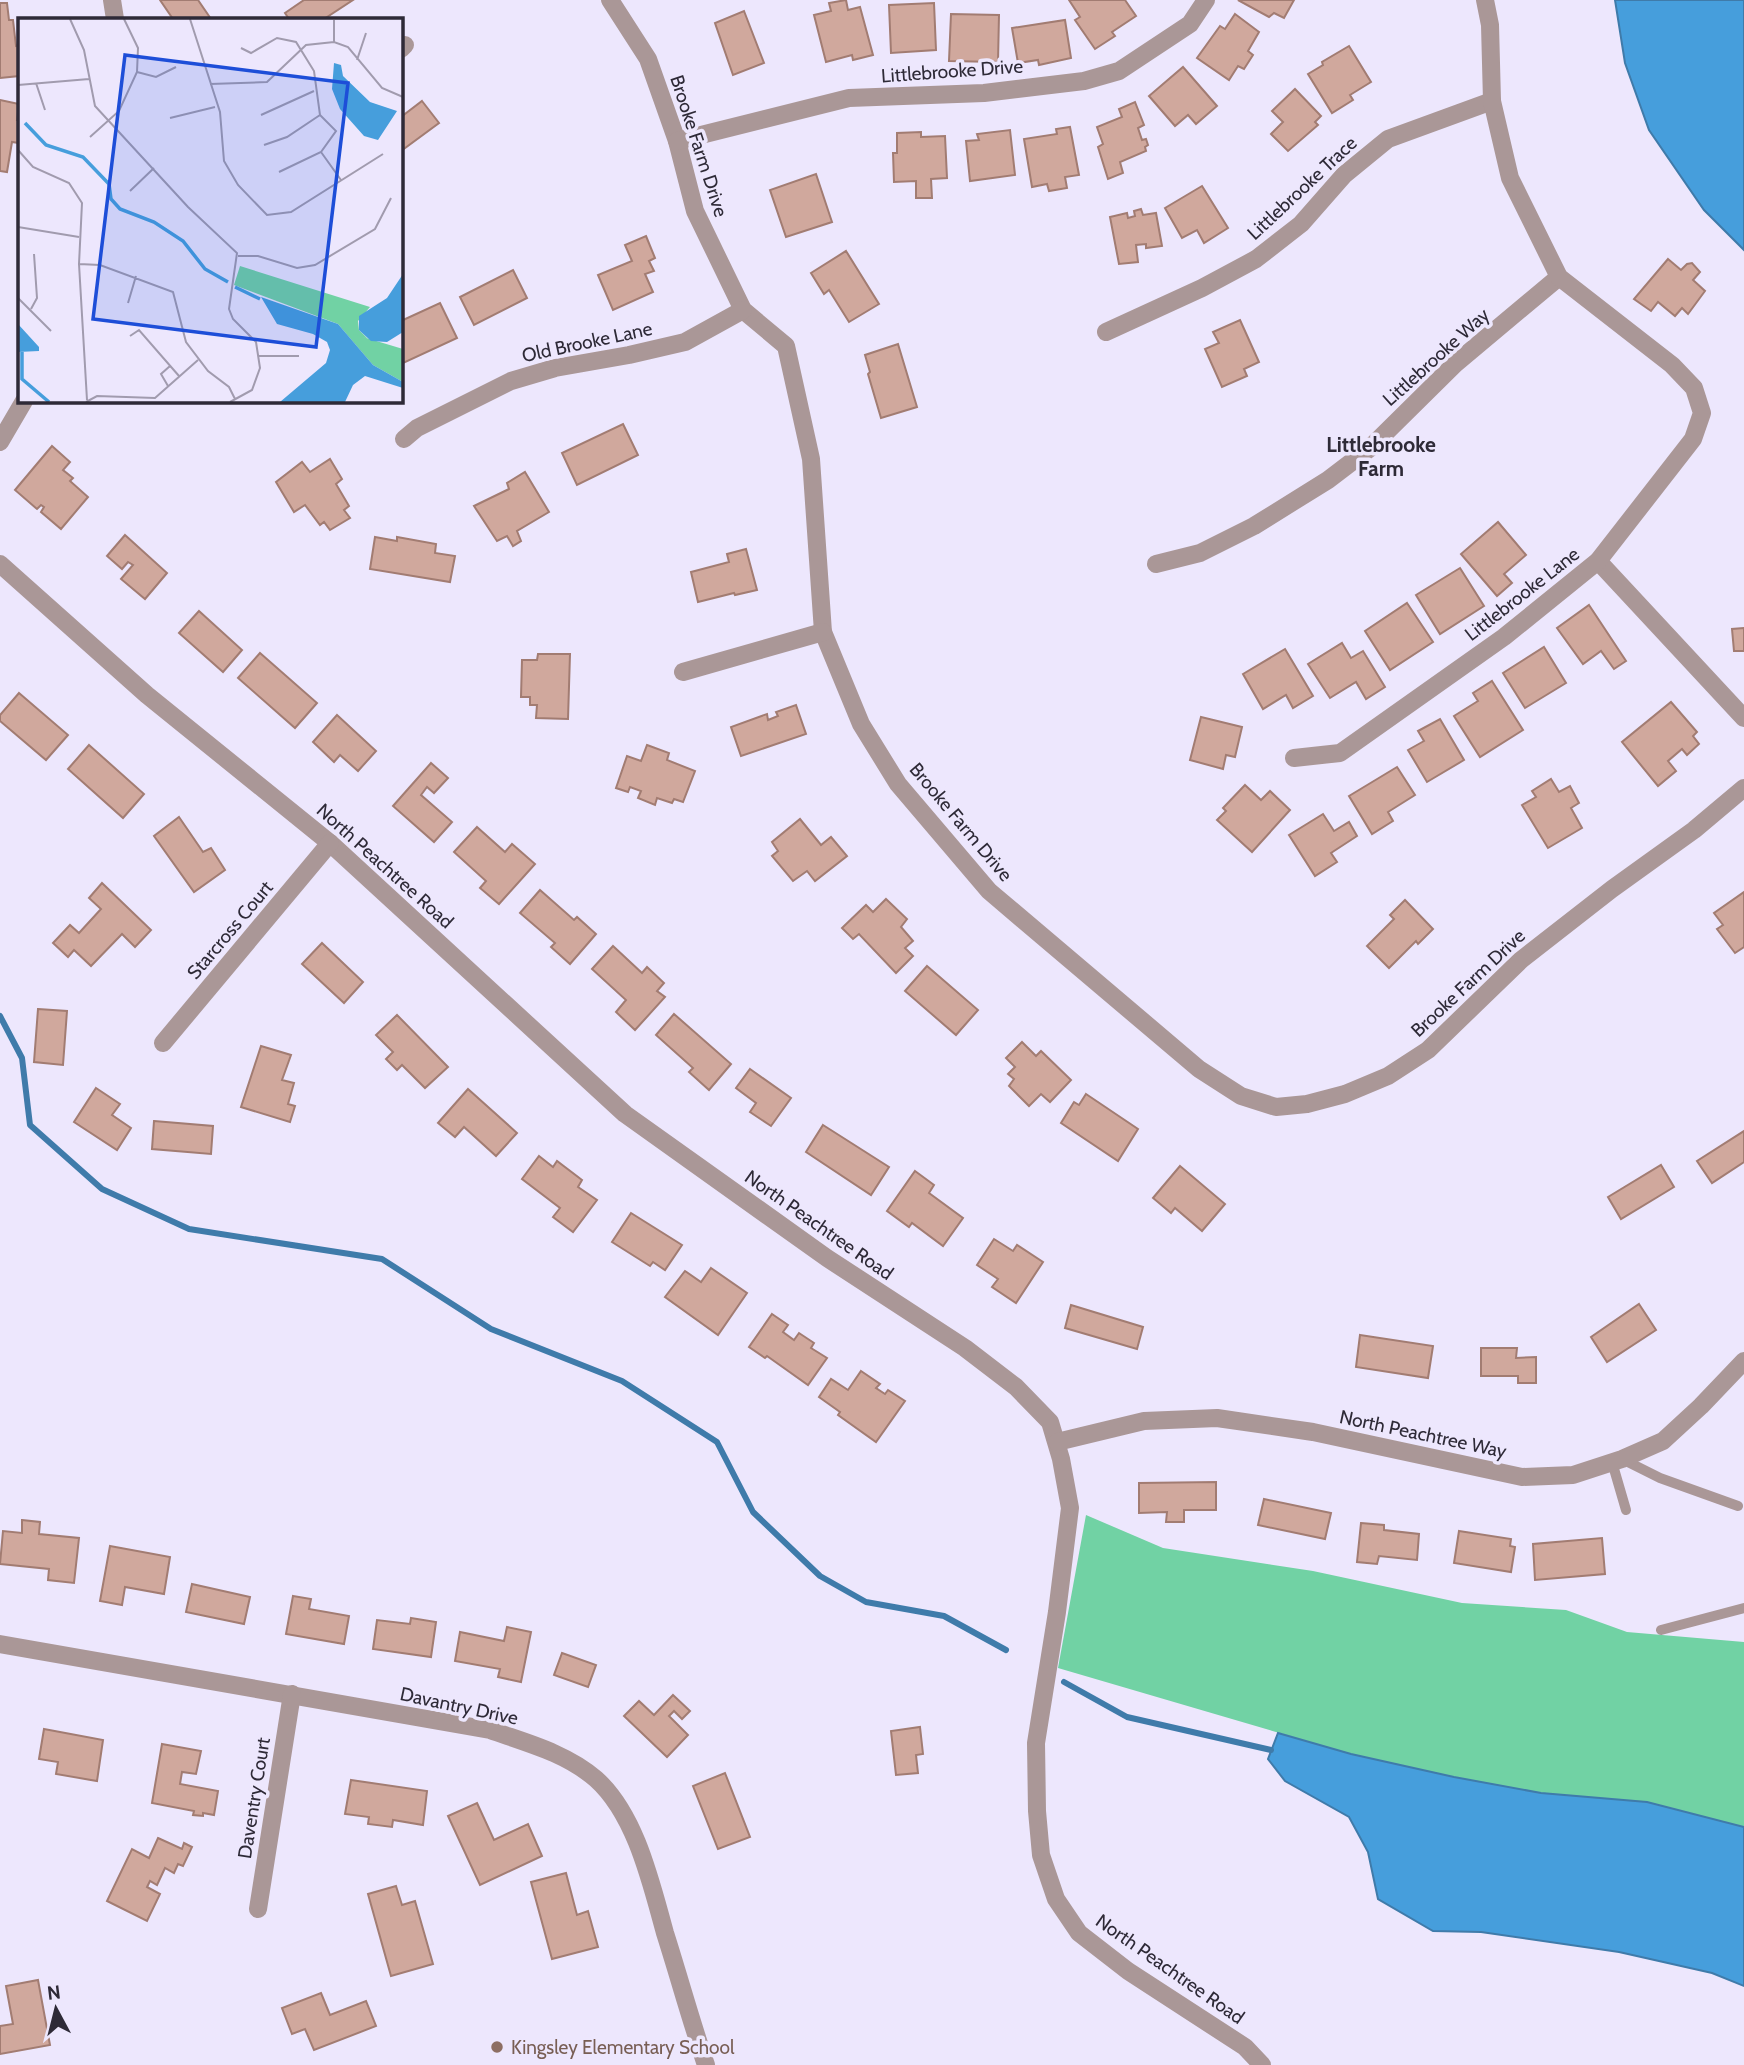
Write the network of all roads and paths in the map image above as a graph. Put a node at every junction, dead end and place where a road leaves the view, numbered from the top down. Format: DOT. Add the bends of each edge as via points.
graph roads {
  1 [pos="112,0"];
  2 [pos="610,0"];
  3 [pos="1206,0"];
  4 [pos="1485,0"];
  5 [pos="115,18"];
  6 [pos="1492,101"];
  7 [pos="677,141"];
  8 [pos="1559,277"];
  9 [pos="743,310"];
  10 [pos="1106,332"];
  11 [pos="23,402"];
  12 [pos="404,439"];
  13 [pos="0,442"];
  14 [pos="1598,561"];
  15 [pos="0,564"];
  16 [pos="1156,564"];
  17 [pos="823,632"];
  18 [pos="683,672"];
  19 [pos="1744,718"];
  20 [pos="1294,758"];
  21 [pos="1744,788"];
  22 [pos="330,843"];
  23 [pos="163,1043"];
  24 [pos="1744,1361"];
  25 [pos="1058,1442"];
  26 [pos="1617,1461"];
  27 [pos="1738,1506"];
  28 [pos="1626,1510"];
  29 [pos="1744,1608"];
  30 [pos="1661,1630"];
  31 [pos="0,1644"];
  32 [pos="292,1694"];
  33 [pos="258,1909"];
  34 [pos="706,2065"];
  35 [pos="1262,2065"];
  1 -- 5 [label="street"];
  2 -- 7 [label="street, Brooke Farm Drive" via="648,59"];
  3 -- 7 [label="street, Littlebrooke Drive" via="1190,24 1170,38 1119,71 1084,81 984,93 849,98"];
  4 -- 6 [label="street"];
  6 -- 8 [label="street" via="1510,178"];
  6 -- 10 [label="street, Littlebrooke Trace" via="1388,139 1344,174 1301,224 1256,259"];
  7 -- 9 [label="street, Brooke Farm Drive" via="695,211"];
  8 -- 14 [label="street, Littlebrooke Lane" via="1672,365 1694,388 1702,413 1693,439"];
  8 -- 16 [label="street, Littlebrooke Way" via="1328,480 1243,532 1200,553"];
  9 -- 12 [label="street, Old Brooke Lane" via="685,342 511,381"];
  9 -- 17 [label="street, Brooke Farm Drive" via="786,346 811,459"];
  11 -- 13 [label="street"];
  14 -- 19 [label="street"];
  14 -- 20 [label="street, Littlebrooke Lane" via="1504,637 1340,753"];
  15 -- 22 [label="street, North Peachtree Road" via="147,695"];
  17 -- 18 [label="street"];
  17 -- 21 [label="street, Brooke Farm Drive" via="862,724 898,784 989,891 1199,1069 1241,1096 1276,1107 1345,1094 1388,1076 1428,1050 1521,960"];
  22 -- 23 [label="street, Starcross Court"];
  22 -- 25 [label="street, North Peachtree Road" via="625,1114 827,1258 965,1348 1016,1387 1050,1422"];
  24 -- 26 [label="street, North Peachtree Way" via="1662,1441"];
  25 -- 26 [label="street, North Peachtree Way" via="1144,1421 1217,1418 1313,1432 1522,1477 1573,1475"];
  25 -- 35 [label="street, North Peachtree Road" via="1070,1508 1036,1743 1041,1855 1056,1899 1079,1933 1128,1971 1245,2047"];
  26 -- 27 [label="lane"];
  26 -- 28 [label="lane"];
  29 -- 30 [label="lane"];
  31 -- 32 [label="street, Davantry Drive"];
  32 -- 33 [label="street, Daventry Court"];
  32 -- 34 [label="street, Davantry Drive" via="490,1730 556,1753 596,1780 618,1807 638,1847"];
}
